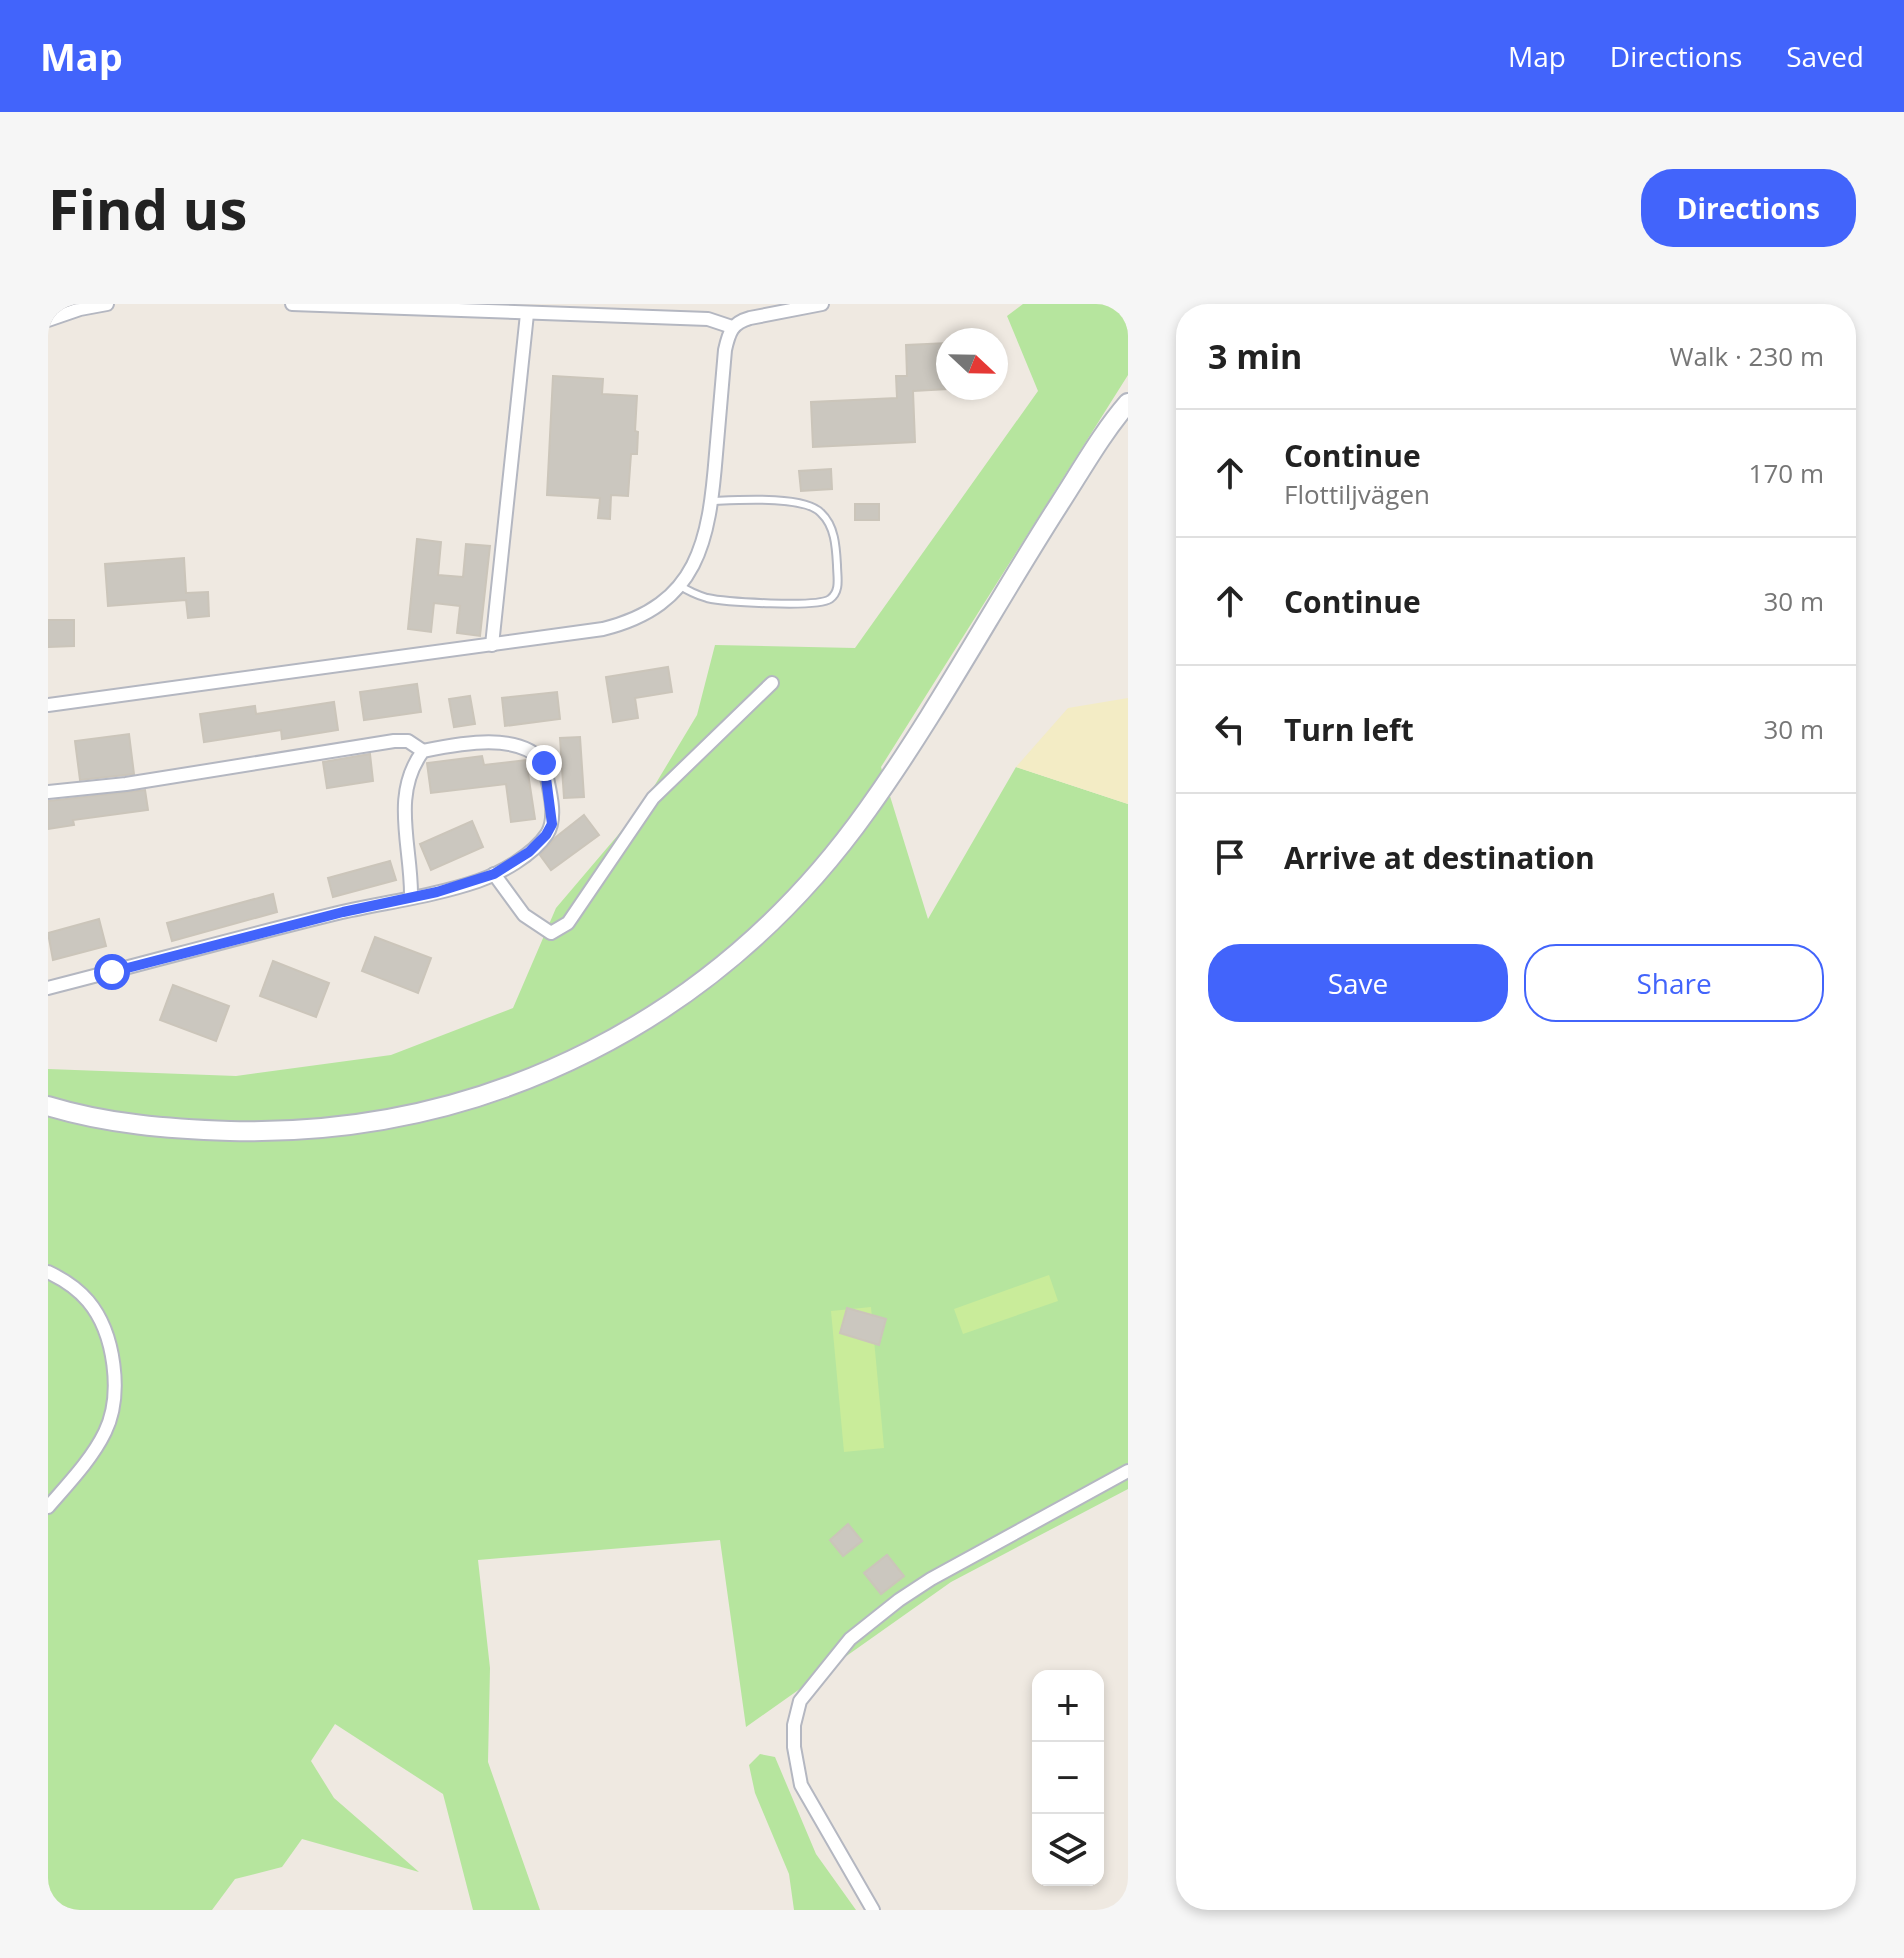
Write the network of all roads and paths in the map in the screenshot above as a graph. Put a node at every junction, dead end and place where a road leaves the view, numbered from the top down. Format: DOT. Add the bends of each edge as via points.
graph roads {
  1 [pos="107,304"];
  2 [pos="292,304"];
  3 [pos="822,304"];
  4 [pos="527,314"];
  5 [pos="48,320"];
  6 [pos="732,327"];
  7 [pos="1128,403"];
  8 [pos="712,501"];
  9 [pos="679,585"];
  10 [pos="492,645"];
  11 [pos="772,683"];
  12 [pos="48,705"];
  13 [pos="423,751"];
  14 [pos="48,792"];
  15 [pos="494,874"];
  16 [pos="411,897"];
  17 [pos="48,988"];
  18 [pos="48,1106"];
  19 [pos="48,1272"];
  20 [pos="1128,1471"];
  21 [pos="48,1507"];
  22 [pos="873,1910"];
  1 -- 5 [label="street"];
  2 -- 4 [label="street"];
  3 -- 6 [label="street" via="750,318"];
  4 -- 6 [label="street" via="708,319"];
  4 -- 10 [label="street"];
  6 -- 8 [label="street" via="725,350"];
  7 -- 18 [label="street" via="854,829 742,951 660,1011 565,1063 511,1085 407,1117 360,1125 198,1130"];
  8 -- 9 [label="street" via="699,557"];
  8 -- 9 [label="lane" via="757,500 820,510 836,543 838,588 823,603 798,604 710,599"];
  9 -- 10 [label="street" via="629,623"];
  10 -- 12 [label="street"];
  11 -- 15 [label="street" via="653,798 568,923 551,933 524,915"];
  13 -- 14 [label="street" via="408,741 394,741"];
  13 -- 15 [label="street" via="506,742 525,747 544,763 552,824 529,852"];
  13 -- 16 [label="street" via="407,780 403,820"];
  15 -- 16 [label="street"];
  16 -- 17 [label="street"];
  19 -- 21 [label="street" via="88,1302 105,1330 114,1377 105,1433"];
  20 -- 22 [label="street" via="899,1600 850,1639 800,1701 794,1747 801,1785"];
}
